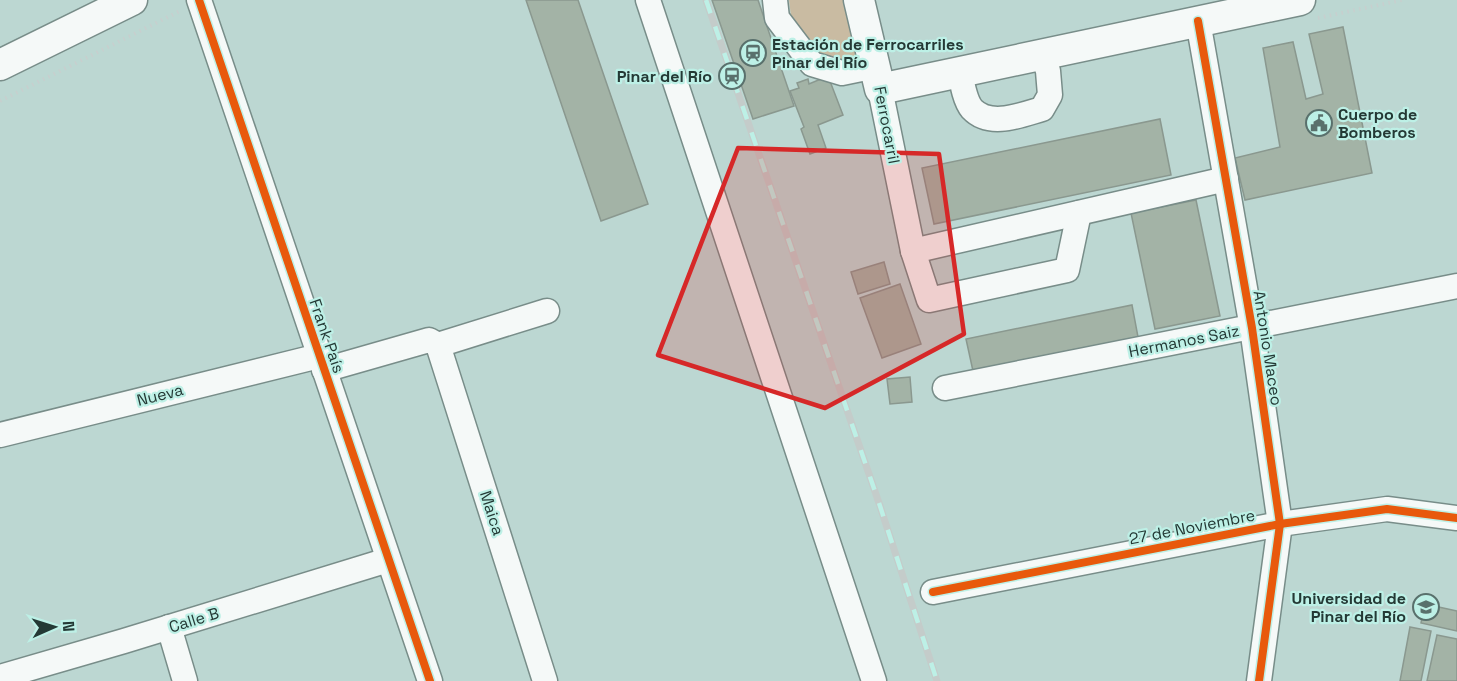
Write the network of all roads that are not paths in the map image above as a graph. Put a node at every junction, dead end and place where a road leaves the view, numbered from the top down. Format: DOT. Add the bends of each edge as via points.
graph roads {
  1 [pos="132,0"];
  2 [pos="648,0"];
  3 [pos="775,0"];
  4 [pos="859,0"];
  5 [pos="1300,0"];
  6 [pos="199,1"];
  7 [pos="1202,11"];
  8 [pos="1043,55"];
  9 [pos="0,65"];
  10 [pos="960,72"];
  11 [pos="878,78"];
  12 [pos="1226,179"];
  13 [pos="1079,213"];
  14 [pos="913,251"];
  15 [pos="1457,285"];
  16 [pos="547,311"];
  17 [pos="1252,328"];
  18 [pos="438,345"];
  19 [pos="322,363"];
  20 [pos="945,388"];
  21 [pos="0,435"];
  22 [pos="1457,518"];
  23 [pos="1280,524"];
  24 [pos="388,560"];
  25 [pos="933,592"];
  26 [pos="169,627"];
  27 [pos="0,677"];
  28 [pos="185,681"];
  29 [pos="430,681"];
  30 [pos="545,681"];
  31 [pos="874,681"];
  32 [pos="1259,681"];
  1 -- 9 [label="main road"];
  2 -- 31 [label="street"];
  3 -- 11 [label="street" via="777,18 812,64"];
  4 -- 11 [label="main road, Ferrocarril"];
  5 -- 7 [label="main road"];
  6 -- 19 [label="street, Frank País"];
  7 -- 8 [label="main road"];
  7 -- 12 [label="street, Antonio Maceo"];
  8 -- 10 [label="main road"];
  8 -- 10 [label="street" via="1050,95 1042,109 1007,118 989,118 972,109"];
  10 -- 11 [label="main road"];
  11 -- 14 [label="street, Ferrocarril"];
  12 -- 13 [label="street"];
  12 -- 17 [label="street, Antonio Maceo"];
  13 -- 14 [label="street"];
  13 -- 14 [label="street, Ferrocarril" via="1067,270 928,300"];
  15 -- 17 [label="street, Hermanos Saiz"];
  16 -- 18 [label="street, Nueva"];
  17 -- 20 [label="street, Hermanos Saiz"];
  17 -- 23 [label="street, Antonio Maceo"];
  18 -- 19 [label="street, Nueva" via="429,340"];
  18 -- 30 [label="street, Maica"];
  19 -- 21 [label="street, Nueva"];
  19 -- 24 [label="street, Frank País"];
  22 -- 23 [label="street, 27 de Noviembre" via="1387,509"];
  23 -- 25 [label="street, 27 de Noviembre"];
  23 -- 32 [label="street, Antonio Maceo"];
  24 -- 26 [label="street, Calle B"];
  24 -- 29 [label="street, Frank País"];
  26 -- 27 [label="street, Calle B"];
  26 -- 28 [label="street"];
}
